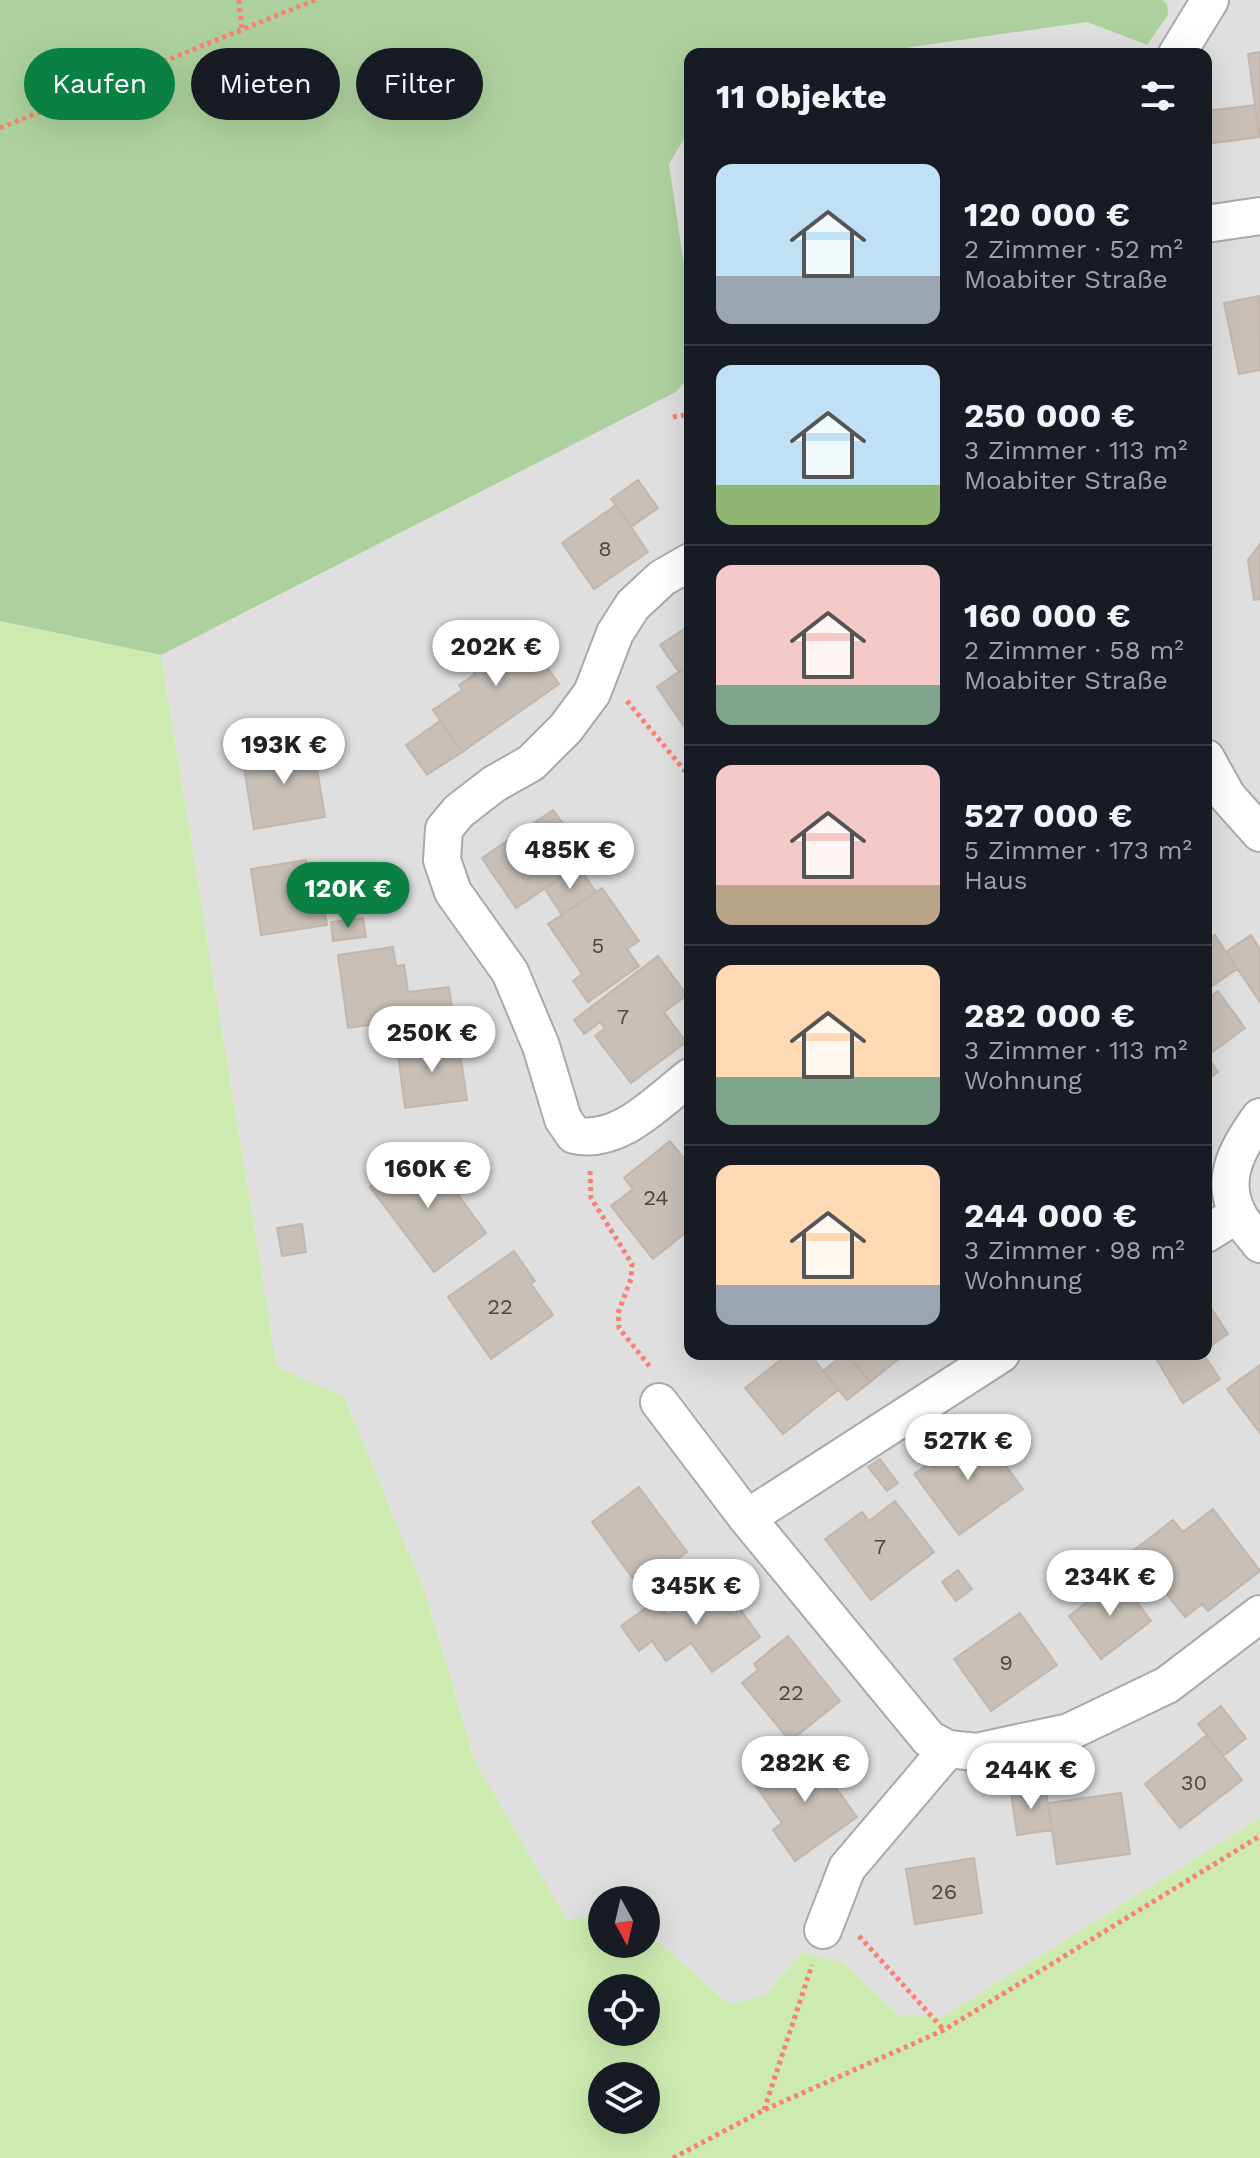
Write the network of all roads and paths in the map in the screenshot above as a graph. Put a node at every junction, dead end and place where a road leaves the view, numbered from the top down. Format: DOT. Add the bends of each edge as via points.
graph roads {
  1 [pos="239,0"];
  2 [pos="315,0"];
  3 [pos="1210,0"];
  4 [pos="242,31"];
  5 [pos="1181,48"];
  6 [pos="0,128"];
  7 [pos="1260,216"];
  8 [pos="1212,223"];
  9 [pos="684,415"];
  10 [pos="673,417"];
  11 [pos="684,565"];
  12 [pos="601,669"];
  13 [pos="1212,769"];
  14 [pos="684,770"];
  15 [pos="1260,833"];
  16 [pos="684,1082"];
  17 [pos="1260,1117"];
  18 [pos="590,1139"];
  19 [pos="1238,1214"];
  20 [pos="1212,1230"];
  21 [pos="1260,1244"];
  22 [pos="992,1360"];
  23 [pos="659,1402"];
  24 [pos="747,1518"];
  25 [pos="1260,1614"];
  26 [pos="948,1749"];
  27 [pos="1260,1836"];
  28 [pos="827,1918"];
  29 [pos="944,2030"];
  30 [pos="764,2110"];
  31 [pos="673,2158"];
  1 -- 4 [label="path"];
  2 -- 4 [label="path"];
  3 -- 5 [label="street"];
  4 -- 6 [label="path"];
  7 -- 8 [label="street"];
  9 -- 10 [label="path"];
  11 -- 12 [label="street" via="633,605"];
  12 -- 14 [label="path"];
  12 -- 18 [label="street" via="592,693 566,728 531,763 494,784 444,829 442,860 453,892 510,972 541,1046 563,1119 574,1135"];
  13 -- 15 [label="street" via="1227,796"];
  16 -- 18 [label="street" via="616,1133"];
  17 -- 19 [label="street" via="1231,1164 1230,1190"];
  18 -- 23 [label="path" via="591,1198 632,1264 619,1328 659,1379"];
  19 -- 20 [label="street"];
  19 -- 21 [label="street"];
  22 -- 24 [label="street"];
  23 -- 24 [label="street"];
  24 -- 26 [label="street" via="929,1739"];
  25 -- 26 [label="street" via="1167,1685 1069,1732 976,1752"];
  26 -- 28 [label="street" via="847,1868"];
  27 -- 29 [label="path"];
  28 -- 29 [label="path"];
  28 -- 30 [label="path"];
  29 -- 30 [label="path"];
  30 -- 31 [label="path"];
}
